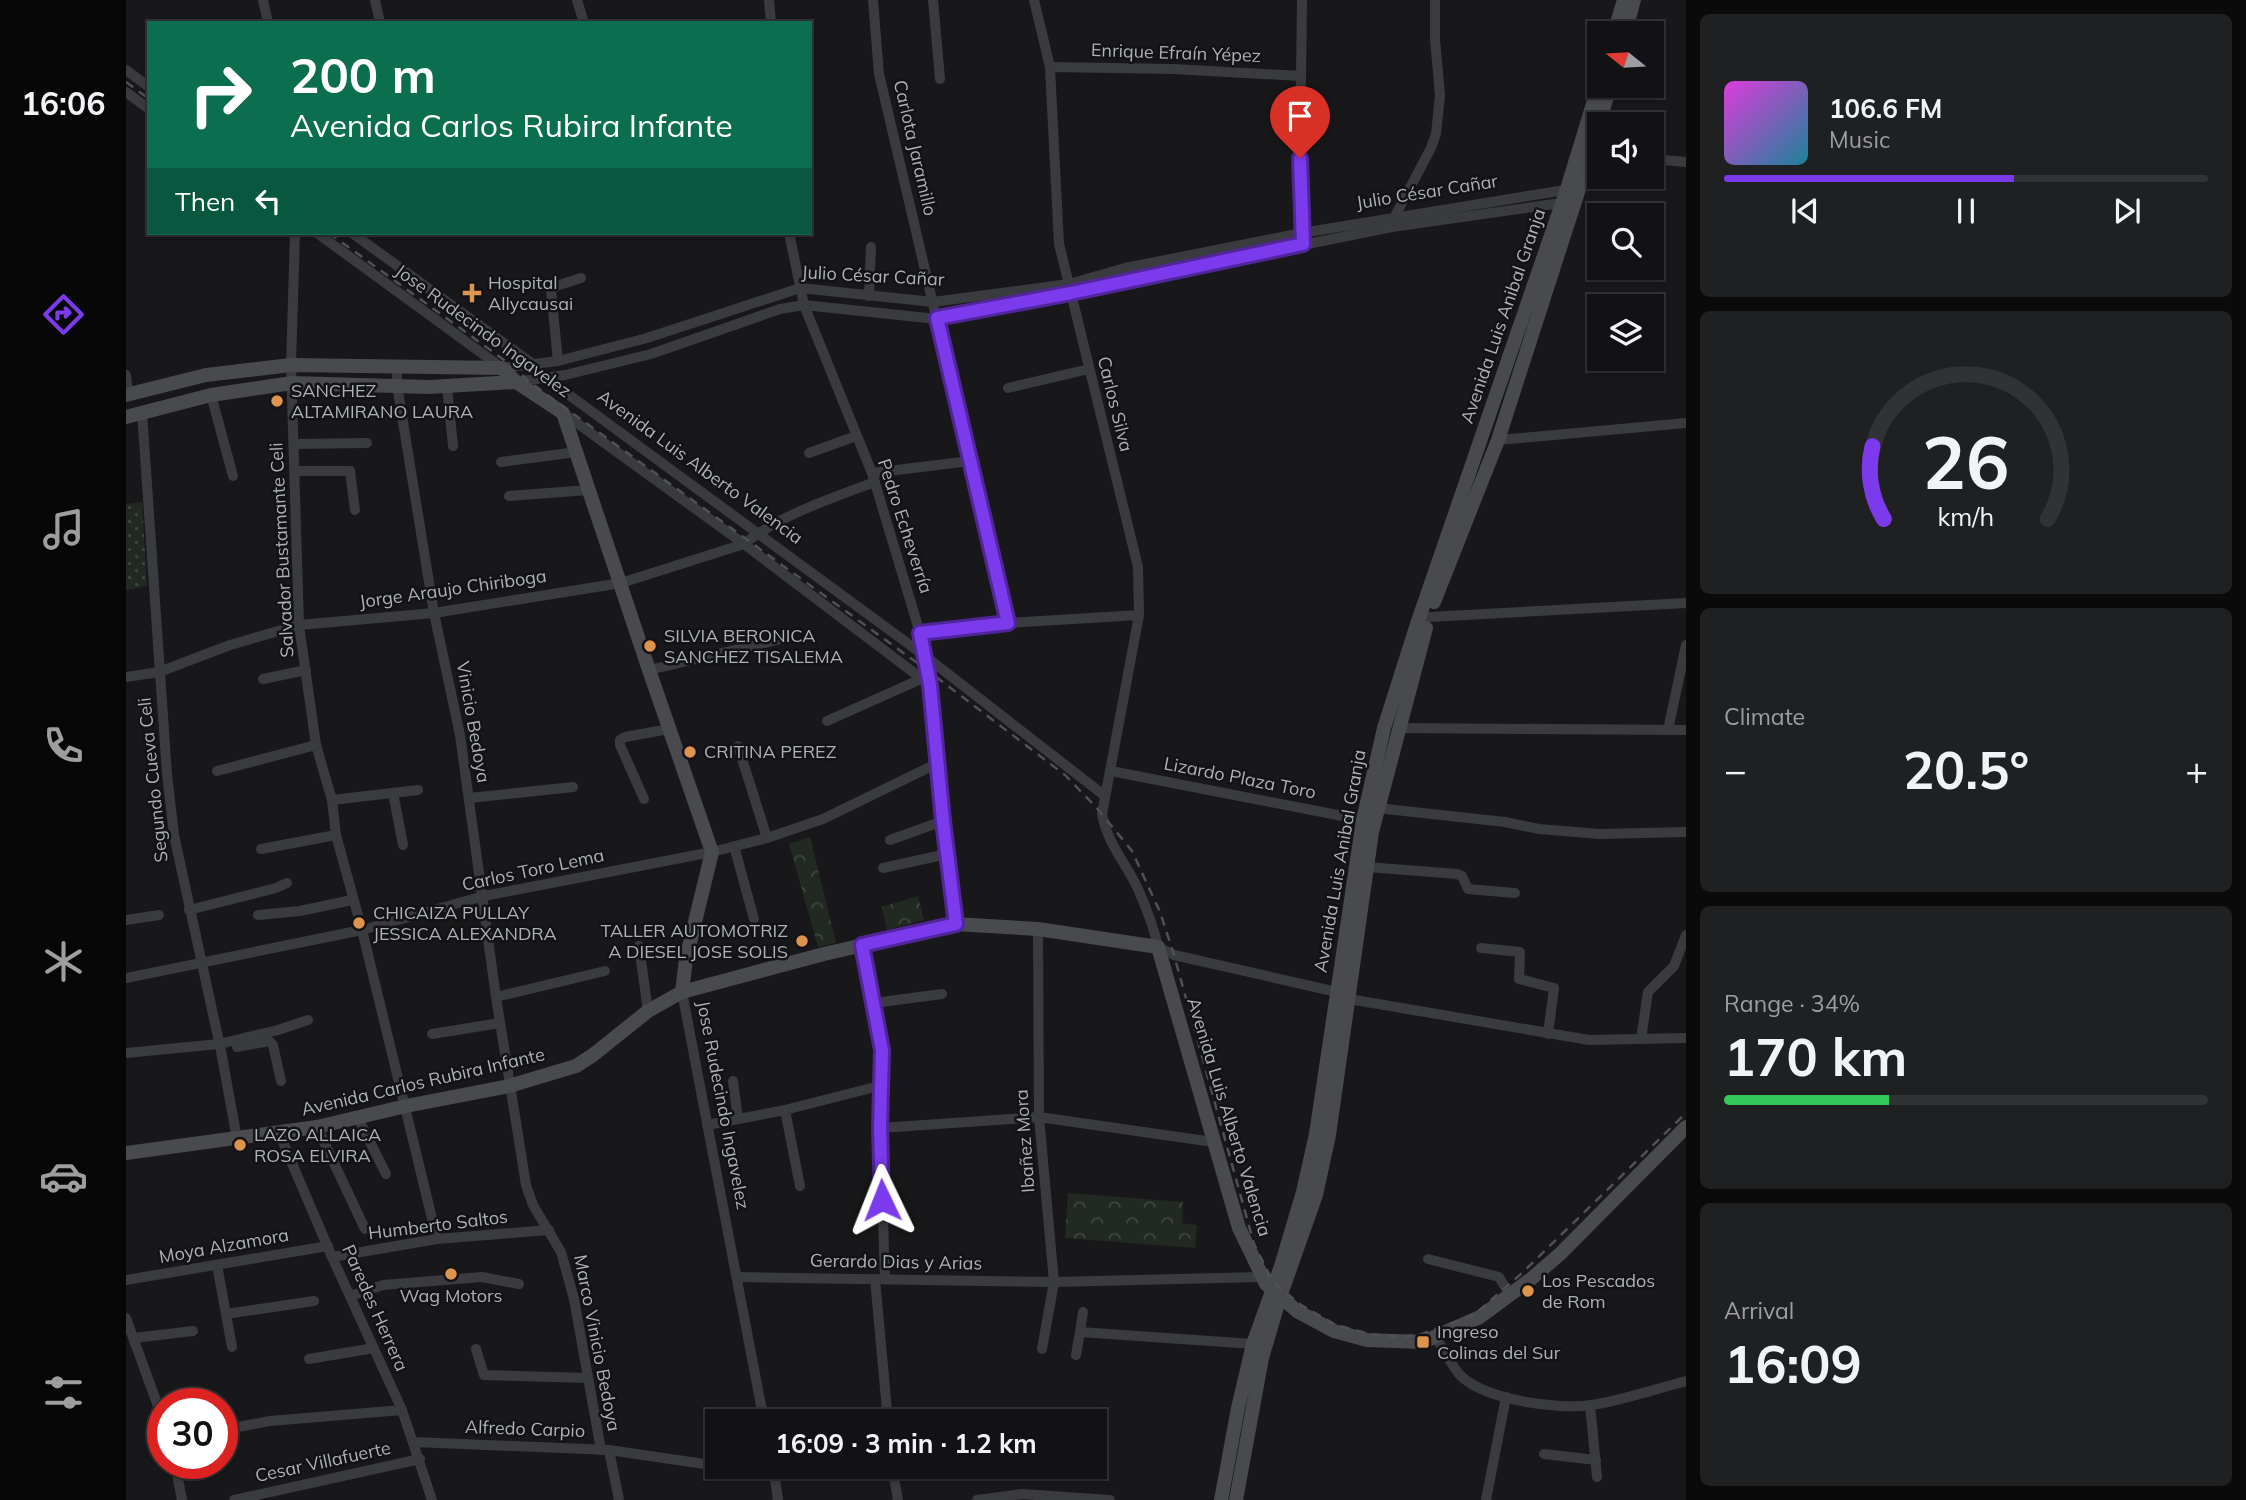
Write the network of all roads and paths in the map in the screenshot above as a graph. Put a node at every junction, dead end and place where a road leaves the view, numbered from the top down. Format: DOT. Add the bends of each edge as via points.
graph roads {
  1 [pos="263,0"];
  2 [pos="375,0"];
  3 [pos="577,0"];
  4 [pos="769,0"];
  5 [pos="873,0"];
  6 [pos="933,0"];
  7 [pos="1034,0"];
  8 [pos="1302,0"];
  9 [pos="1435,0"];
  10 [pos="1624,0"];
  11 [pos="1634,0"];
  12 [pos="268,21"];
  13 [pos="380,21"];
  14 [pos="583,21"];
  15 [pos="771,21"];
  16 [pos="1618,21"];
  17 [pos="1628,21"];
  18 [pos="1050,67"];
  19 [pos="126,70"];
  20 [pos="1301,76"];
  21 [pos="940,79"];
  22 [pos="147,86"];
  23 [pos="126,92"];
  24 [pos="1596,98"];
  25 [pos="147,108"];
  26 [pos="1664,160"];
  27 [pos="1686,162"];
  28 [pos="1587,171"];
  29 [pos="1571,195"];
  30 [pos="1395,216"];
  31 [pos="295,235"];
  32 [pos="320,235"];
  33 [pos="355,235"];
  34 [pos="789,235"];
  35 [pos="1302,238"];
  36 [pos="871,247"];
  37 [pos="581,278"];
  38 [pos="800,288"];
  39 [pos="1070,288"];
  40 [pos="869,296"];
  41 [pos="933,302"];
  42 [pos="804,305"];
  43 [pos="937,318"];
  44 [pos="558,362"];
  45 [pos="533,364"];
  46 [pos="291,365"];
  47 [pos="397,367"];
  48 [pos="502,368"];
  49 [pos="1089,369"];
  50 [pos="126,375"];
  51 [pos="546,378"];
  52 [pos="516,382"];
  53 [pos="292,383"];
  54 [pos="397,385"];
  55 [pos="447,387"];
  56 [pos="1008,388"];
  57 [pos="127,394"];
  58 [pos="211,395"];
  59 [pos="142,412"];
  60 [pos="563,413"];
  61 [pos="126,417"];
  62 [pos="1686,423"];
  63 [pos="856,436"];
  64 [pos="1498,440"];
  65 [pos="366,443"];
  66 [pos="294,444"];
  67 [pos="453,446"];
  68 [pos="577,452"];
  69 [pos="809,453"];
  70 [pos="970,461"];
  71 [pos="501,462"];
  72 [pos="296,471"];
  73 [pos="233,476"];
  74 [pos="874,477"];
  75 [pos="588,490"];
  76 [pos="509,496"];
  77 [pos="355,510"];
  78 [pos="758,533"];
  79 [pos="744,544"];
  80 [pos="621,583"];
  81 [pos="1686,603"];
  82 [pos="434,613"];
  83 [pos="1139,615"];
  84 [pos="1429,617"];
  85 [pos="1008,623"];
  86 [pos="299,625"];
  87 [pos="920,633"];
  88 [pos="777,640"];
  89 [pos="1686,645"];
  90 [pos="925,656"];
  91 [pos="306,670"];
  92 [pos="649,670"];
  93 [pos="159,672"];
  94 [pos="126,677"];
  95 [pos="263,679"];
  96 [pos="926,682"];
  97 [pos="828,721"];
  98 [pos="1398,728"];
  99 [pos="669,729"];
  100 [pos="1668,730"];
  101 [pos="1686,730"];
  102 [pos="316,745"];
  103 [pos="738,746"];
  104 [pos="938,763"];
  105 [pos="217,771"];
  106 [pos="1111,771"];
  107 [pos="573,787"];
  108 [pos="418,790"];
  109 [pos="393,793"];
  110 [pos="1105,796"];
  111 [pos="469,798"];
  112 [pos="645,799"];
  113 [pos="332,800"];
  114 [pos="1377,808"];
  115 [pos="1363,820"];
  116 [pos="943,821"];
  117 [pos="1686,832"];
  118 [pos="336,835"];
  119 [pos="767,838"];
  120 [pos="890,840"];
  121 [pos="403,845"];
  122 [pos="734,846"];
  123 [pos="261,849"];
  124 [pos="712,852"];
  125 [pos="947,854"];
  126 [pos="1367,867"];
  127 [pos="883,868"];
  128 [pos="287,883"];
  129 [pos="1515,892"];
  130 [pos="484,896"];
  131 [pos="352,900"];
  132 [pos="189,910"];
  133 [pos="159,915"];
  134 [pos="258,915"];
  135 [pos="754,919"];
  136 [pos="126,920"];
  137 [pos="956,924"];
  138 [pos="1038,929"];
  139 [pos="362,930"];
  140 [pos="1686,935"];
  141 [pos="862,945"];
  142 [pos="639,946"];
  143 [pos="1158,947"];
  144 [pos="1481,948"];
  145 [pos="201,963"];
  146 [pos="606,971"];
  147 [pos="126,978"];
  148 [pos="682,992"];
  149 [pos="942,994"];
  150 [pos="1343,995"];
  151 [pos="496,997"];
  152 [pos="874,1003"];
  153 [pos="648,1011"];
  154 [pos="308,1020"];
  155 [pos="500,1023"];
  156 [pos="432,1034"];
  157 [pos="1548,1034"];
  158 [pos="1686,1038"];
  159 [pos="1641,1039"];
  160 [pos="220,1048"];
  161 [pos="126,1053"];
  162 [pos="281,1081"];
  163 [pos="733,1081"];
  164 [pos="883,1085"];
  165 [pos="509,1086"];
  166 [pos="406,1106"];
  167 [pos="785,1110"];
  168 [pos="1039,1117"];
  169 [pos="358,1118"];
  170 [pos="738,1119"];
  171 [pos="707,1125"];
  172 [pos="317,1127"];
  173 [pos="1686,1127"];
  174 [pos="880,1128"];
  175 [pos="279,1133"];
  176 [pos="237,1139"];
  177 [pos="1213,1142"];
  178 [pos="126,1153"];
  179 [pos="386,1174"];
  180 [pos="800,1186"];
  181 [pos="365,1229"];
  182 [pos="548,1230"];
  183 [pos="437,1240"];
  184 [pos="330,1251"];
  185 [pos="1428,1259"];
  186 [pos="217,1265"];
  187 [pos="1261,1276"];
  188 [pos="737,1277"];
  189 [pos="880,1279"];
  190 [pos="126,1280"];
  191 [pos="1054,1282"];
  192 [pos="519,1284"];
  193 [pos="1276,1293"];
  194 [pos="1510,1295"];
  195 [pos="350,1296"];
  196 [pos="314,1301"];
  197 [pos="1083,1312"];
  198 [pos="226,1314"];
  199 [pos="126,1318"];
  200 [pos="192,1331"];
  201 [pos="1080,1332"];
  202 [pos="1436,1337"];
  203 [pos="134,1338"];
  204 [pos="1253,1344"];
  205 [pos="232,1347"];
  206 [pos="374,1348"];
  207 [pos="476,1349"];
  208 [pos="1042,1349"];
  209 [pos="1076,1355"];
  210 [pos="309,1359"];
  211 [pos="588,1378"];
  212 [pos="1686,1381"];
  213 [pos="152,1388"];
  214 [pos="1506,1397"];
  215 [pos="1590,1405"];
  216 [pos="762,1409"];
  217 [pos="887,1409"];
  218 [pos="402,1410"];
  219 [pos="238,1427"];
  220 [pos="414,1442"];
  221 [pos="605,1450"];
  222 [pos="1544,1454"];
  223 [pos="420,1459"];
  224 [pos="1596,1460"];
  225 [pos="705,1464"];
  226 [pos="1597,1477"];
  227 [pos="178,1479"];
  228 [pos="775,1479"];
  229 [pos="894,1479"];
  230 [pos="1022,1497"];
  231 [pos="182,1500"];
  232 [pos="234,1500"];
  233 [pos="432,1500"];
  234 [pos="619,1500"];
  235 [pos="778,1500"];
  236 [pos="898,1500"];
  237 [pos="977,1500"];
  238 [pos="1110,1500"];
  239 [pos="1221,1500"];
  240 [pos="1236,1500"];
  241 [pos="1486,1500"];
  1 -- 12 [label="street"];
  2 -- 13 [label="street"];
  3 -- 14 [label="street"];
  4 -- 15 [label="street"];
  5 -- 41 [label="street, Carlota Jaramillo" via="879,74"];
  6 -- 21 [label="street"];
  7 -- 18 [label="street, Carlos Silva"];
  8 -- 20 [label="street"];
  9 -- 30 [label="street" via="1440,95 1436,134"];
  10 -- 16 [label="street"];
  11 -- 17 [label="street"];
  18 -- 20 [label="street, Enrique Efraín Yépez"];
  18 -- 39 [label="street, Carlos Silva" via="1059,244"];
  19 -- 22 [label="street"];
  20 -- 35 [label="street"];
  23 -- 25 [label="street"];
  24 -- 29 [label="street, Avenida Luis Anibal Granja"];
  26 -- 27 [label="street"];
  28 -- 29 [label="street, Avenida Luis Anibal Granja"];
  29 -- 30 [label="street, Julio César Cañar"];
  29 -- 35 [label="street, Julio César Cañar" via="1392,228"];
  29 -- 64 [label="street, Avenida Luis Anibal Granja"];
  29 -- 115 [label="street, Avenida Luis Anibal Granja" via="1396,689"];
  30 -- 35 [label="street, Julio César Cañar"];
  31 -- 46 [label="street, Salvador Bustamante Celi"];
  32 -- 48 [label="street, Jose Rudecindo Ingavelez"];
  33 -- 45 [label="street, Avenida Luis Alberto Valencia"];
  34 -- 38 [label="street, Pedro Echeverría"];
  35 -- 39 [label="street, Julio César Cañar" via="1125,268"];
  36 -- 40 [label="street"];
  37 -- 44 [label="street" via="551,291"];
  38 -- 40 [label="street, Julio César Cañar"];
  38 -- 42 [label="street, Pedro Echeverría"];
  38 -- 44 [label="street, Julio César Cañar"];
  39 -- 41 [label="street, Julio César Cañar"];
  39 -- 43 [label="street, Julio César Cañar"];
  39 -- 49 [label="street, Carlos Silva"];
  40 -- 41 [label="street, Julio César Cañar"];
  41 -- 43 [label="street, Carlota Jaramillo"];
  42 -- 43 [label="street, Julio César Cañar"];
  42 -- 51 [label="street, Julio César Cañar" via="780,309 651,354"];
  42 -- 63 [label="street, Pedro Echeverría"];
  43 -- 70 [label="street, Carlota Jaramillo"];
  44 -- 45 [label="street, Julio César Cañar"];
  45 -- 48 [label="street, Julio César Cañar"];
  45 -- 51 [label="street, Avenida Luis Alberto Valencia"];
  46 -- 47 [label="street, Julio César Cañar"];
  46 -- 53 [label="street, Salvador Bustamante Celi"];
  46 -- 57 [label="street, Julio César Cañar" via="206,375"];
  47 -- 48 [label="street, Julio César Cañar"];
  47 -- 54 [label="street, Vinicio Bedoya"];
  48 -- 52 [label="street, Jose Rudecindo Ingavelez"];
  49 -- 56 [label="street"];
  49 -- 83 [label="street, Carlos Silva" via="1138,567"];
  50 -- 57 [label="street"];
  51 -- 52 [label="street, Julio César Cañar"];
  51 -- 78 [label="street, Avenida Luis Alberto Valencia"];
  52 -- 55 [label="street, Julio César Cañar"];
  52 -- 60 [label="street, Jose Rudecindo Ingavelez"];
  53 -- 54 [label="street, Julio César Cañar"];
  53 -- 58 [label="street, Julio César Cañar"];
  53 -- 66 [label="street, Salvador Bustamante Celi"];
  54 -- 55 [label="street, Julio César Cañar"];
  54 -- 82 [label="street, Vinicio Bedoya"];
  55 -- 67 [label="street"];
  58 -- 59 [label="street, Julio César Cañar"];
  58 -- 73 [label="street"];
  59 -- 61 [label="street, Julio César Cañar"];
  59 -- 93 [label="street, Segundo Cueva Celi"];
  60 -- 68 [label="street, Jose Rudecindo Ingavelez"];
  60 -- 79 [label="street"];
  62 -- 64 [label="street"];
  63 -- 69 [label="street"];
  63 -- 74 [label="street, Pedro Echeverría"];
  64 -- 84 [label="street, Avenida Luis Anibal Granja"];
  65 -- 66 [label="street"];
  66 -- 72 [label="street, Salvador Bustamante Celi"];
  68 -- 71 [label="street"];
  68 -- 75 [label="street, Jose Rudecindo Ingavelez"];
  70 -- 74 [label="street"];
  70 -- 85 [label="street, Carlota Jaramillo"];
  72 -- 77 [label="street" via="350,471"];
  72 -- 86 [label="street, Salvador Bustamante Celi"];
  74 -- 78 [label="street"];
  74 -- 87 [label="street, Pedro Echeverría"];
  75 -- 76 [label="street"];
  75 -- 80 [label="street, Jose Rudecindo Ingavelez"];
  78 -- 79 [label="street"];
  78 -- 90 [label="street, Avenida Luis Alberto Valencia"];
  79 -- 80 [label="street, Jorge Araujo Chiriboga"];
  79 -- 96 [label="street"];
  80 -- 82 [label="street, Jorge Araujo Chiriboga"];
  80 -- 92 [label="street, Jose Rudecindo Ingavelez"];
  81 -- 84 [label="street"];
  82 -- 86 [label="street, Jorge Araujo Chiriboga"];
  82 -- 111 [label="street, Vinicio Bedoya"];
  83 -- 85 [label="street"];
  83 -- 106 [label="street, Carlos Silva"];
  84 -- 98 [label="street, Avenida Luis Anibal Granja"];
  85 -- 87 [label="street"];
  86 -- 91 [label="street, Salvador Bustamante Celi"];
  86 -- 93 [label="street, Jorge Araujo Chiriboga"];
  87 -- 90 [label="street, Pedro Echeverría"];
  88 -- 92 [label="street"];
  89 -- 100 [label="street"];
  90 -- 96 [label="street, Pedro Echeverría"];
  90 -- 110 [label="street, Avenida Luis Alberto Valencia"];
  91 -- 95 [label="street"];
  91 -- 102 [label="street, Salvador Bustamante Celi"];
  92 -- 99 [label="street, Jose Rudecindo Ingavelez"];
  93 -- 94 [label="street, Jorge Araujo Chiriboga"];
  93 -- 132 [label="street, Segundo Cueva Celi" via="174,835"];
  96 -- 97 [label="street"];
  96 -- 104 [label="street, Pedro Echeverría"];
  98 -- 100 [label="street"];
  98 -- 114 [label="street, Avenida Luis Anibal Granja"];
  99 -- 112 [label="street" via="620,740"];
  99 -- 124 [label="street, Jose Rudecindo Ingavelez"];
  100 -- 101 [label="street"];
  102 -- 105 [label="street"];
  102 -- 113 [label="street, Salvador Bustamante Celi"];
  103 -- 119 [label="street"];
  104 -- 116 [label="street, Pedro Echeverría"];
  104 -- 119 [label="street, Carlos Toro Lema" via="823,819"];
  106 -- 110 [label="street, Carlos Silva"];
  106 -- 115 [label="street, Lizardo Plaza Toro"];
  107 -- 111 [label="street"];
  108 -- 109 [label="street"];
  109 -- 113 [label="street"];
  109 -- 121 [label="street"];
  110 -- 143 [label="street, Carlos Silva" via="1102,814 1109,839 1138,889"];
  111 -- 130 [label="street, Vinicio Bedoya"];
  113 -- 118 [label="street, Salvador Bustamante Celi"];
  114 -- 117 [label="street" via="1539,830"];
  114 -- 126 [label="street, Avenida Luis Anibal Granja"];
  115 -- 150 [label="street, Avenida Luis Anibal Granja"];
  116 -- 120 [label="street"];
  116 -- 125 [label="street, Pedro Echeverría"];
  118 -- 123 [label="street"];
  118 -- 131 [label="street, Salvador Bustamante Celi"];
  119 -- 122 [label="street, Carlos Toro Lema"];
  122 -- 124 [label="street, Carlos Toro Lema"];
  122 -- 135 [label="street"];
  124 -- 130 [label="street, Carlos Toro Lema"];
  124 -- 148 [label="street, Jose Rudecindo Ingavelez"];
  125 -- 127 [label="street"];
  125 -- 137 [label="street, Pedro Echeverría"];
  126 -- 129 [label="street" via="1457,874 1468,889"];
  126 -- 150 [label="street, Avenida Luis Anibal Granja"];
  128 -- 132 [label="street"];
  130 -- 139 [label="street, Carlos Toro Lema"];
  130 -- 151 [label="street, Vinicio Bedoya"];
  131 -- 134 [label="street"];
  131 -- 139 [label="street, Salvador Bustamante Celi"];
  132 -- 145 [label="street, Segundo Cueva Celi"];
  133 -- 136 [label="street"];
  137 -- 138 [label="street, Avenida Carlos Rubira Infante"];
  137 -- 141 [label="street, Avenida Carlos Rubira Infante"];
  138 -- 143 [label="street, Avenida Carlos Rubira Infante"];
  138 -- 168 [label="street, Ibañez Mora"];
  139 -- 145 [label="street, Carlos Toro Lema"];
  139 -- 166 [label="street, Salvador Bustamante Celi"];
  140 -- 159 [label="street" via="1671,970 1648,992"];
  141 -- 148 [label="street, Avenida Carlos Rubira Infante"];
  141 -- 152 [label="street"];
  142 -- 153 [label="street"];
  143 -- 150 [label="street" via="1174,955"];
  143 -- 177 [label="street, Avenida Luis Alberto Valencia"];
  144 -- 157 [label="street" via="1520,952 1519,979 1554,988"];
  145 -- 147 [label="street"];
  145 -- 160 [label="street, Segundo Cueva Celi"];
  146 -- 151 [label="street"];
  148 -- 153 [label="street, Avenida Carlos Rubira Infante"];
  148 -- 171 [label="street, Jose Rudecindo Ingavelez"];
  149 -- 152 [label="street"];
  150 -- 157 [label="street"];
  150 -- 193 [label="street, Avenida Luis Anibal Granja" via="1329,1135 1316,1195"];
  151 -- 155 [label="street, Vinicio Bedoya"];
  152 -- 164 [label="street"];
  153 -- 165 [label="street, Avenida Carlos Rubira Infante" via="576,1066"];
  154 -- 160 [label="street"];
  155 -- 156 [label="street"];
  155 -- 165 [label="street, Vinicio Bedoya"];
  157 -- 159 [label="street" via="1589,1040"];
  158 -- 159 [label="street"];
  160 -- 161 [label="street"];
  160 -- 162 [label="street" via="269,1041"];
  160 -- 176 [label="street, Segundo Cueva Celi"];
  163 -- 170 [label="street"];
  164 -- 167 [label="street"];
  164 -- 174 [label="street"];
  165 -- 166 [label="street, Avenida Carlos Rubira Infante"];
  165 -- 182 [label="street, Marco Vinicio Bedoya" via="526,1185"];
  166 -- 169 [label="street, Avenida Carlos Rubira Infante"];
  166 -- 183 [label="street, Salvador Bustamante Celi"];
  167 -- 170 [label="street"];
  167 -- 180 [label="street"];
  168 -- 174 [label="street"];
  168 -- 177 [label="street"];
  168 -- 191 [label="street, Ibañez Mora"];
  169 -- 172 [label="street, Avenida Carlos Rubira Infante"];
  169 -- 179 [label="street"];
  170 -- 171 [label="street"];
  171 -- 188 [label="street, Jose Rudecindo Ingavelez"];
  172 -- 175 [label="street, Avenida Carlos Rubira Infante"];
  172 -- 181 [label="street"];
  173 -- 194 [label="street, Avenida Luis Alberto Valencia" via="1560,1254"];
  174 -- 189 [label="street"];
  175 -- 176 [label="street, Avenida Carlos Rubira Infante"];
  175 -- 184 [label="street, Paredes Herrera"];
  176 -- 178 [label="street, Avenida Carlos Rubira Infante"];
  177 -- 187 [label="street, Avenida Luis Alberto Valencia" via="1239,1228"];
  182 -- 183 [label="street, Humberto Saltos"];
  182 -- 211 [label="street, Marco Vinicio Bedoya" via="568,1273"];
  183 -- 184 [label="street, Humberto Saltos"];
  184 -- 186 [label="street, Moya Alzamora"];
  184 -- 195 [label="street, Paredes Herrera"];
  185 -- 194 [label="street" via="1499,1277"];
  186 -- 190 [label="street, Moya Alzamora"];
  186 -- 198 [label="street"];
  187 -- 191 [label="street, Gerardo Dias y Arias"];
  187 -- 193 [label="street, Avenida Luis Alberto Valencia"];
  188 -- 189 [label="street, Gerardo Dias y Arias"];
  188 -- 216 [label="street, Jose Rudecindo Ingavelez"];
  189 -- 191 [label="street, Gerardo Dias y Arias"];
  189 -- 217 [label="street"];
  191 -- 208 [label="street, Ibañez Mora"];
  192 -- 195 [label="street" via="482,1277 383,1285"];
  193 -- 202 [label="street, Avenida Luis Alberto Valencia" via="1297,1311 1334,1331 1367,1340 1423,1342"];
  193 -- 204 [label="street, Avenida Luis Anibal Granja"];
  193 -- 240 [label="street, Avenida Luis Anibal Granja"];
  194 -- 202 [label="street, Avenida Luis Alberto Valencia" via="1480,1317"];
  195 -- 206 [label="street, Paredes Herrera"];
  196 -- 198 [label="street"];
  197 -- 201 [label="street"];
  198 -- 205 [label="street"];
  199 -- 203 [label="street"];
  200 -- 203 [label="street"];
  201 -- 204 [label="street"];
  201 -- 209 [label="street"];
  202 -- 214 [label="street" via="1459,1374 1479,1388"];
  203 -- 213 [label="street"];
  204 -- 239 [label="street, Avenida Luis Anibal Granja"];
  206 -- 210 [label="street"];
  206 -- 218 [label="street, Paredes Herrera"];
  207 -- 211 [label="street" via="484,1375"];
  211 -- 221 [label="street, Marco Vinicio Bedoya"];
  212 -- 215 [label="street"];
  214 -- 215 [label="street"];
  214 -- 241 [label="street"];
  215 -- 224 [label="street"];
  218 -- 219 [label="street"];
  218 -- 220 [label="street, Paredes Herrera"];
  220 -- 221 [label="street, Alfredo Carpio"];
  220 -- 223 [label="street, Paredes Herrera"];
  221 -- 225 [label="street, Alfredo Carpio"];
  221 -- 234 [label="street, Marco Vinicio Bedoya"];
  222 -- 224 [label="street"];
  223 -- 232 [label="street, Cesar Villafuerte"];
  223 -- 233 [label="street, Paredes Herrera"];
  224 -- 226 [label="street"];
  227 -- 231 [label="street"];
  228 -- 235 [label="street"];
  229 -- 236 [label="street"];
  230 -- 237 [label="street"];
  230 -- 238 [label="street"];
}
